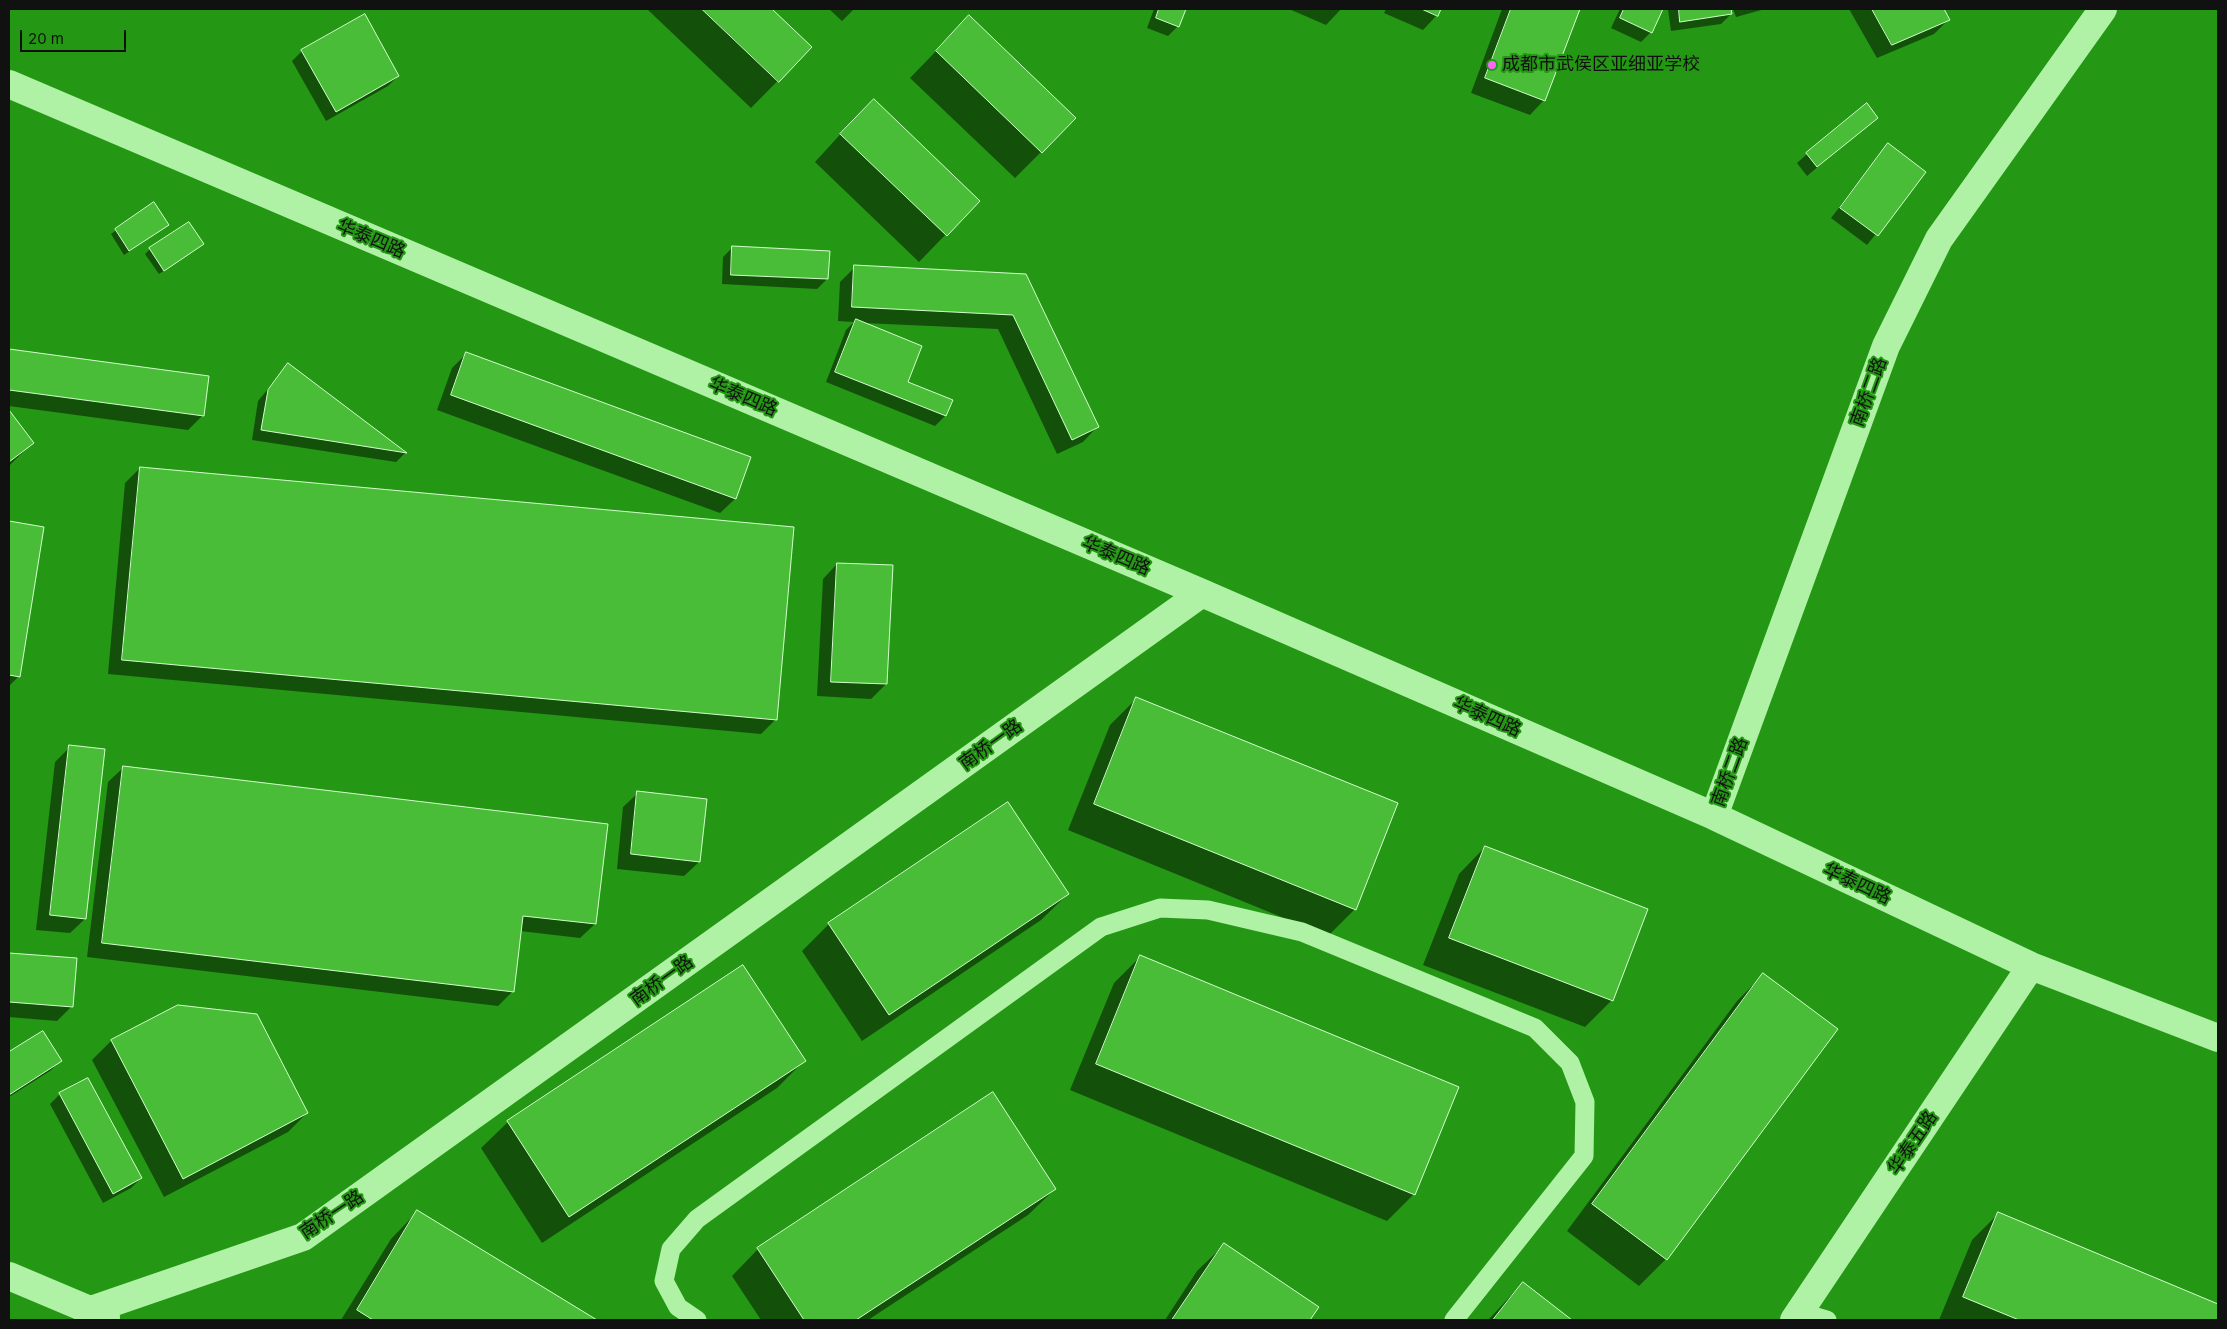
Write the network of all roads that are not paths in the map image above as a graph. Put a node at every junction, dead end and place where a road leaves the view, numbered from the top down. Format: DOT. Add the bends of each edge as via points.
graph roads {
  1 [pos="2104,9"];
  2 [pos="9,84"];
  3 [pos="1202,593"];
  4 [pos="1714,816"];
  5 [pos="2031,966"];
  6 [pos="2218,1038"];
  7 [pos="9,1276"];
  8 [pos="1797,1316"];
  9 [pos="96,1317"];
  10 [pos="697,1320"];
  11 [pos="1454,1320"];
  12 [pos="1827,1320"];
  1 -- 4 [label="street, 南桥二路" via="1939,239 1886,346"];
  2 -- 3 [label="street, 华泰四路"];
  3 -- 4 [label="street, 华泰四路"];
  3 -- 9 [label="street, 南桥一路" via="303,1237"];
  4 -- 5 [label="street, 华泰四路"];
  5 -- 6 [label="street, 华泰四路"];
  5 -- 8 [label="street, 华泰五路"];
  7 -- 9 [label="street"];
  8 -- 12 [label="lane"];
  10 -- 11 [label="lane" via="678,1307 664,1281 671,1249 697,1219 1101,927 1160,908 1208,910 1302,932 1535,1028 1570,1063 1585,1102 1584,1156"];
}
